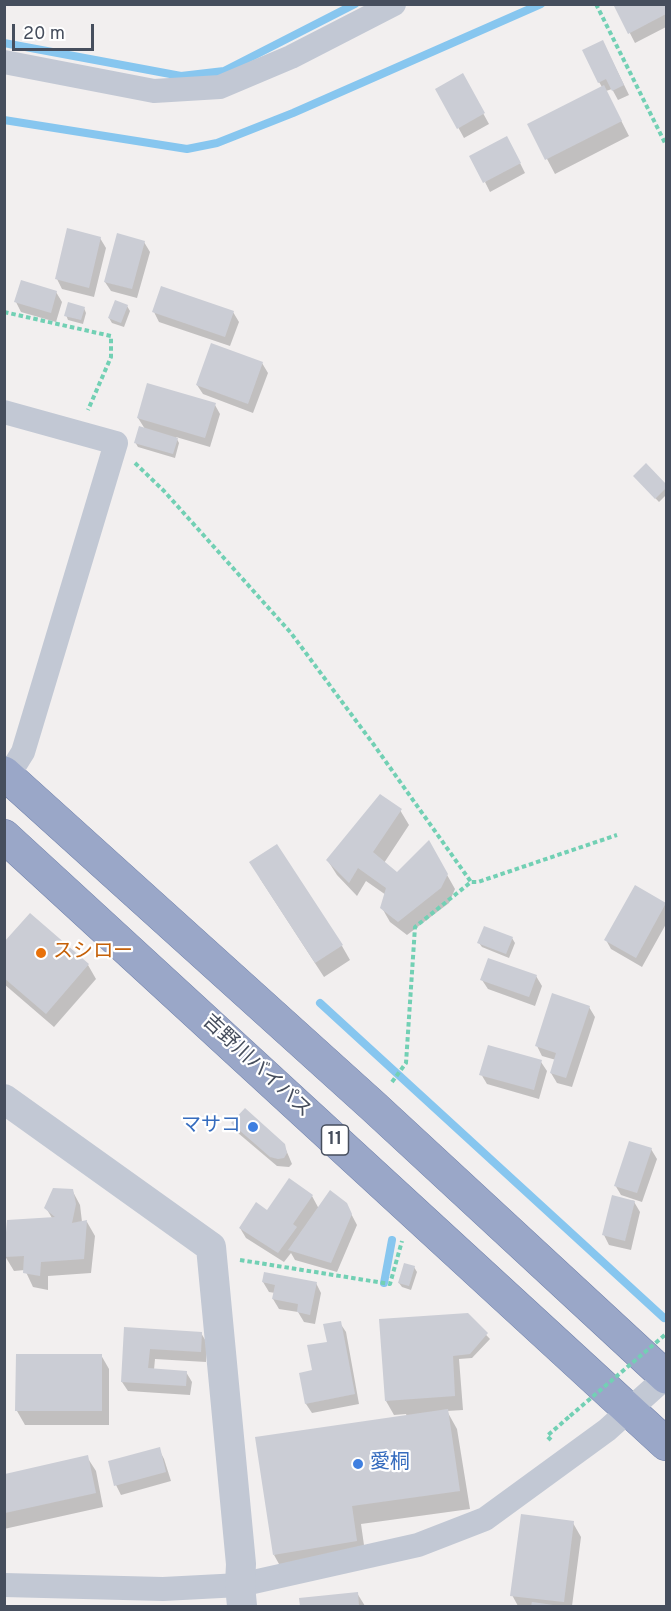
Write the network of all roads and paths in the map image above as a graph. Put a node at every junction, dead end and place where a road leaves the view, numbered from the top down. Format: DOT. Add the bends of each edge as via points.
graph roads {
  1 [pos="394,4"];
  2 [pos="596,4"];
  3 [pos="4,62"];
  4 [pos="666,145"];
  5 [pos="4,312"];
  6 [pos="4,412"];
  7 [pos="78,433"];
  8 [pos="116,443"];
  9 [pos="6,775"];
  10 [pos="617,835"];
  11 [pos="4,836"];
  12 [pos="471,882"];
  13 [pos="393,1080"];
  14 [pos="4,1100"];
  15 [pos="403,1237"];
  16 [pos="212,1256"];
  17 [pos="666,1334"];
  18 [pos="666,1377"];
  19 [pos="629,1410"];
  20 [pos="551,1432"];
  21 [pos="666,1444"];
  22 [pos="4,1585"];
  23 [pos="241,1596"];
  1 -- 3 [label="street" via="291,57 220,87 154,91"];
  2 -- 4 [label="path"];
  5 -- 7 [label="path" via="111,336 111,357"];
  6 -- 7 [label="street"];
  7 -- 8 [label="street"];
  8 -- 9 [label="street" via="24,752"];
  8 -- 12 [label="path" via="291,633"];
  9 -- 18 [label="highway"];
  10 -- 12 [label="path"];
  11 -- 19 [label="highway, 吉野川バイパス / 11"];
  12 -- 13 [label="path" via="415,927 406,1063"];
  14 -- 16 [label="street" via="211,1247"];
  15 -- 16 [label="path" via="390,1284"];
  16 -- 23 [label="street" via="242,1564"];
  17 -- 20 [label="path, bridge"];
  18 -- 19 [label="street"];
  19 -- 21 [label="highway, 吉野川バイパス / 11"];
  19 -- 23 [label="street" via="485,1519 418,1545"];
  22 -- 23 [label="street" via="163,1589"];
}
